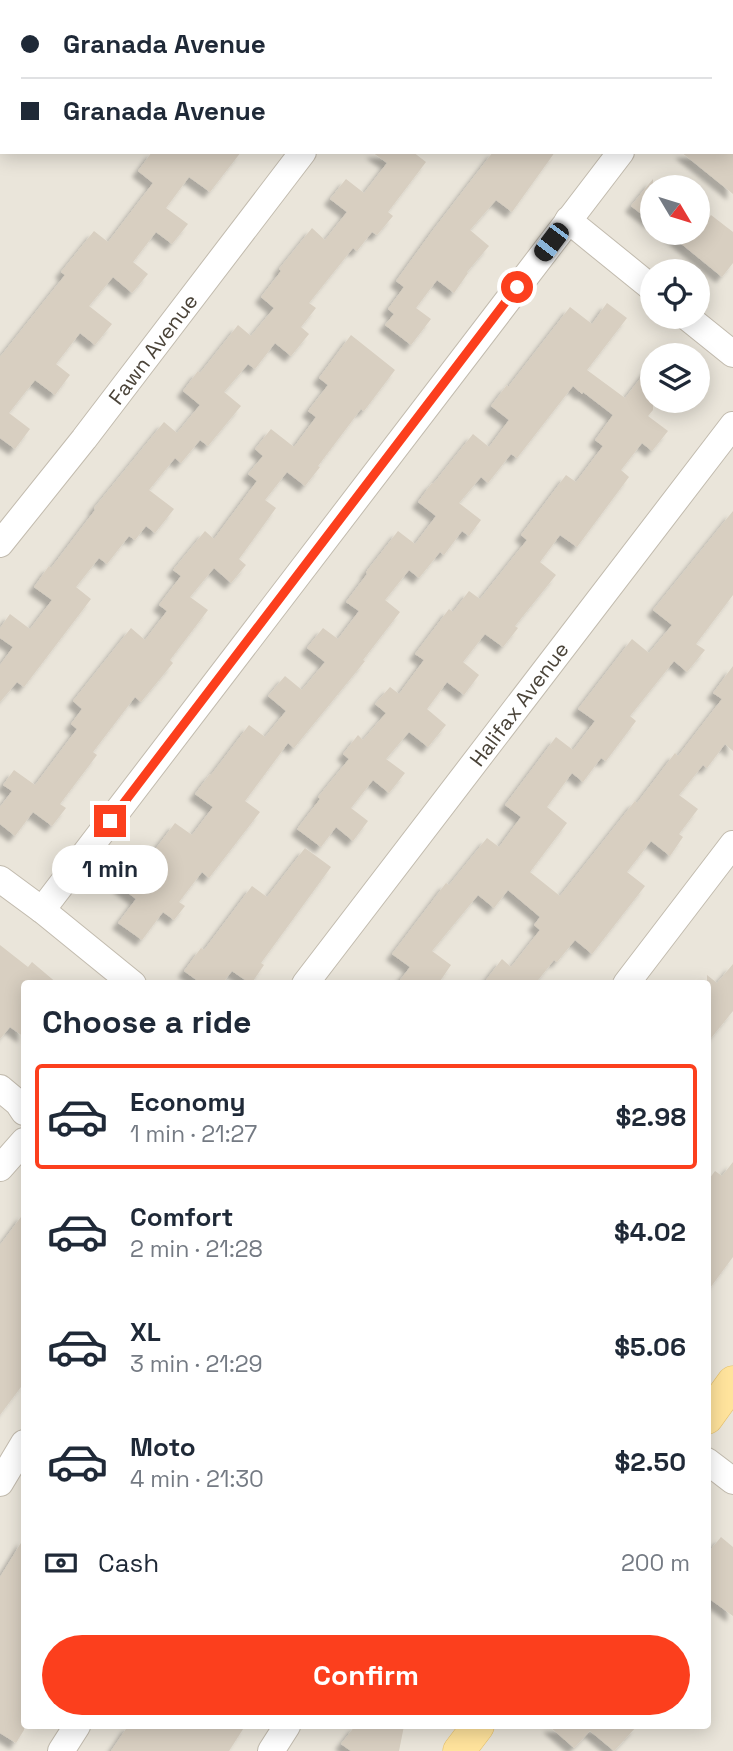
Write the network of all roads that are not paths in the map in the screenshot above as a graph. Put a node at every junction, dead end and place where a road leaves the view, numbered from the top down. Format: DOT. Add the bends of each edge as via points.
graph roads {
  1 [pos="301,154"];
  2 [pos="619,154"];
  3 [pos="568,220"];
  4 [pos="640,278"];
  5 [pos="702,329"];
  6 [pos="733,355"];
  7 [pos="733,425"];
  8 [pos="0,544"];
  9 [pos="733,844"];
  10 [pos="0,879"];
  11 [pos="42,910"];
  12 [pos="128,980"];
  13 [pos="308,980"];
  14 [pos="629,980"];
  15 [pos="0,1088"];
  16 [pos="21,1108"];
  17 [pos="21,1144"];
  18 [pos="0,1168"];
  19 [pos="733,1382"];
  20 [pos="711,1412"];
  21 [pos="21,1448"];
  22 [pos="711,1464"];
  23 [pos="733,1480"];
  24 [pos="0,1483"];
  25 [pos="75,1729"];
  26 [pos="285,1729"];
  27 [pos="476,1729"];
  28 [pos="61,1751"];
  29 [pos="271,1751"];
  30 [pos="459,1751"];
  1 -- 8 [label="street, Fawn Avenue"];
  2 -- 3 [label="street"];
  3 -- 4 [label="street"];
  3 -- 11 [label="street"];
  5 -- 6 [label="street"];
  7 -- 13 [label="street, Halifax Avenue"];
  9 -- 14 [label="street"];
  10 -- 11 [label="street"];
  11 -- 12 [label="street"];
  15 -- 16 [label="street"];
  17 -- 18 [label="street"];
  19 -- 20 [label="main road"];
  21 -- 24 [label="street"];
  22 -- 23 [label="street"];
  25 -- 28 [label="street"];
  26 -- 29 [label="street"];
  27 -- 30 [label="main road"];
}
